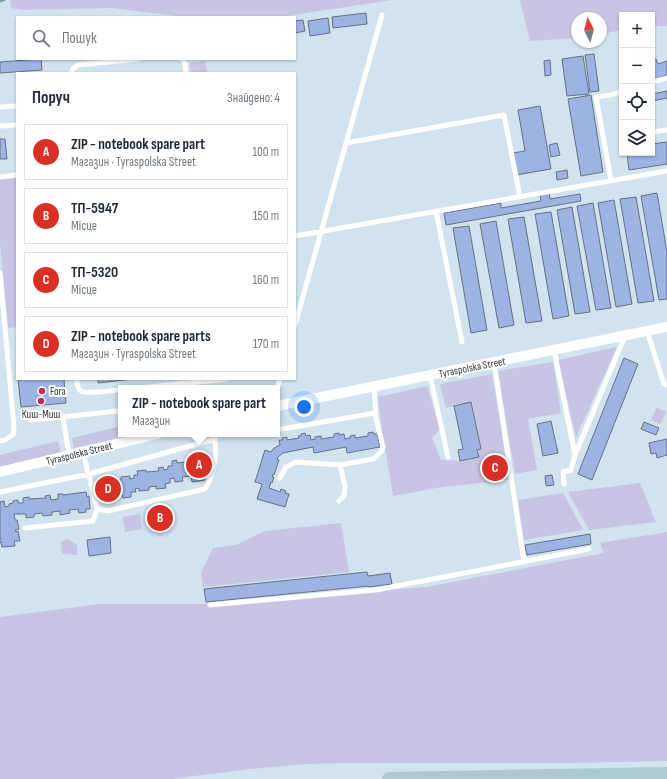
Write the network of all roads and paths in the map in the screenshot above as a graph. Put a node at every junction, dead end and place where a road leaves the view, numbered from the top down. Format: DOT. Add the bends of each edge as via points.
graph roads {
  1 [pos="382,16"];
  2 [pos="128,60"];
  3 [pos="183,60"];
  4 [pos="72,72"];
  5 [pos="186,72"];
  6 [pos="667,78"];
  7 [pos="655,81"];
  8 [pos="619,92"];
  9 [pos="16,106"];
  10 [pos="0,108"];
  11 [pos="16,125"];
  12 [pos="0,126"];
  13 [pos="667,130"];
  14 [pos="655,132"];
  15 [pos="346,143"];
  16 [pos="667,171"];
  17 [pos="16,175"];
  18 [pos="0,177"];
  19 [pos="611,180"];
  20 [pos="520,197"];
  21 [pos="436,211"];
  22 [pos="321,232"];
  23 [pos="296,236"];
  24 [pos="0,273"];
  25 [pos="296,321"];
  26 [pos="667,327"];
  27 [pos="647,331"];
  28 [pos="627,335"];
  29 [pos="462,342"];
  30 [pos="554,350"];
  31 [pos="494,362"];
  32 [pos="430,375"];
  33 [pos="77,380"];
  34 [pos="219,380"];
  35 [pos="179,385"];
  36 [pos="667,385"];
  37 [pos="374,387"];
  38 [pos="118,390"];
  39 [pos="280,405"];
  40 [pos="117,411"];
  41 [pos="376,413"];
  42 [pos="63,417"];
  43 [pos="30,420"];
  44 [pos="282,430"];
  45 [pos="146,437"];
  46 [pos="214,437"];
  47 [pos="0,441"];
  48 [pos="83,452"];
  49 [pos="575,455"];
  50 [pos="70,456"];
  51 [pos="448,457"];
  52 [pos="340,465"];
  53 [pos="0,472"];
  54 [pos="89,474"];
  55 [pos="280,478"];
  56 [pos="564,484"];
  57 [pos="0,492"];
  58 [pos="339,501"];
  59 [pos="96,509"];
  60 [pos="25,528"];
  61 [pos="589,549"];
  62 [pos="524,562"];
  63 [pos="210,605"];
  64 [pos="667,774"];
  65 [pos="389,779"];
  1 -- 15 [label="lane"];
  2 -- 4 [label="lane" via="78,65"];
  3 -- 5 [label="lane"];
  6 -- 7 [label="lane"];
  8 -- 19 [label="lane" via="596,97"];
  9 -- 10 [label="lane"];
  11 -- 12 [label="lane"];
  13 -- 14 [label="lane"];
  15 -- 20 [label="lane" via="504,115"];
  15 -- 22 [label="lane"];
  16 -- 19 [label="lane"];
  17 -- 18 [label="lane"];
  19 -- 20 [label="lane"];
  20 -- 21 [label="lane"];
  21 -- 22 [label="lane"];
  21 -- 29 [label="lane"];
  22 -- 23 [label="lane"];
  22 -- 25 [label="lane"];
  24 -- 47 [label="lane" via="14,427 13,435"];
  26 -- 27 [label="street, Tyraspolska Street"];
  27 -- 28 [label="street, Tyraspolska Street"];
  27 -- 36 [label="lane" via="664,384"];
  28 -- 30 [label="street, Tyraspolska Street"];
  28 -- 49 [label="lane"];
  30 -- 31 [label="street, Tyraspolska Street"];
  30 -- 49 [label="lane"];
  31 -- 32 [label="street, Tyraspolska Street"];
  31 -- 62 [label="lane"];
  32 -- 37 [label="street, Tyraspolska Street"];
  32 -- 51 [label="lane"];
  33 -- 38 [label="lane" via="77,386 88,393"];
  34 -- 35 [label="lane"];
  37 -- 39 [label="street, Tyraspolska Street"];
  37 -- 41 [label="lane"];
  40 -- 42 [label="lane"];
  41 -- 44 [label="lane"];
  41 -- 52 [label="lane" via="383,447 381,452 373,459"];
  42 -- 43 [label="lane"];
  42 -- 50 [label="lane"];
  45 -- 48 [label="street, Tyraspolska Street"];
  46 -- 54 [label="lane"];
  46 -- 59 [label="lane" via="216,448 211,480 205,489 108,511"];
  48 -- 50 [label="street, Tyraspolska Street"];
  48 -- 54 [label="lane"];
  49 -- 56 [label="lane" via="571,470 563,472"];
  50 -- 53 [label="street, Tyraspolska Street"];
  52 -- 55 [label="lane" via="296,462 286,467"];
  52 -- 58 [label="lane" via="345,486 344,496"];
  54 -- 57 [label="lane"];
  54 -- 59 [label="lane"];
  59 -- 60 [label="lane" via="93,521"];
  61 -- 62 [label="lane"];
  62 -- 63 [label="lane" via="376,590"];
  64 -- 65 [label="main road"];
}
